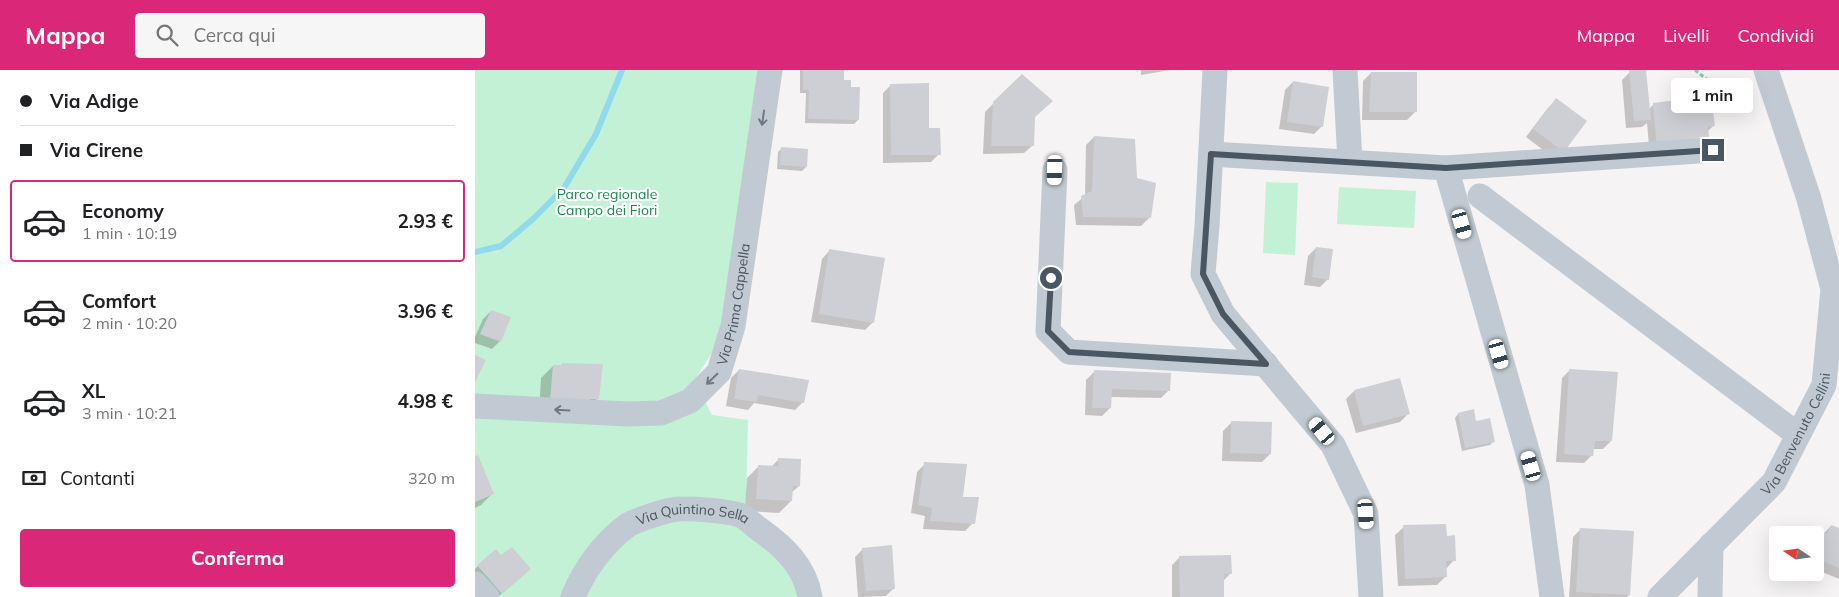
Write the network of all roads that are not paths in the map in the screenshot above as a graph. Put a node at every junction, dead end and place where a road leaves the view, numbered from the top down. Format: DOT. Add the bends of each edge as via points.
graph roads {
  1 [pos="770,70"];
  2 [pos="1215,70"];
  3 [pos="1345,70"];
  4 [pos="1766,70"];
  5 [pos="1713,150"];
  6 [pos="1211,154"];
  7 [pos="1350,162"];
  8 [pos="1446,168"];
  9 [pos="1055,170"];
  10 [pos="1480,196"];
  11 [pos="1266,364"];
  12 [pos="476,405"];
  13 [pos="1799,435"];
  14 [pos="1711,546"];
  15 [pos="475,584"];
  16 [pos="487,597"];
  17 [pos="573,597"];
  18 [pos="810,597"];
  19 [pos="1371,597"];
  20 [pos="1552,597"];
  21 [pos="1660,597"];
  22 [pos="1711,597"];
  1 -- 12 [label="street, Via Prima Cappella, one-way" via="733,326 719,372 690,401 661,414"];
  2 -- 6 [label="street"];
  3 -- 7 [label="street"];
  4 -- 13 [label="street, Via Benvenuto Cellini" via="1809,200 1833,289 1825,385"];
  5 -- 8 [label="street"];
  6 -- 7 [label="street"];
  6 -- 11 [label="street" via="1203,274 1223,314"];
  7 -- 8 [label="street"];
  8 -- 20 [label="street" via="1537,484"];
  9 -- 11 [label="street" via="1048,331 1069,352"];
  10 -- 13 [label="street"];
  11 -- 19 [label="street" via="1333,445 1366,514"];
  13 -- 14 [label="street, Via Benvenuto Cellini" via="1774,482"];
  14 -- 21 [label="street, Via Benvenuto Cellini"];
  14 -- 22 [label="street"];
  15 -- 16 [label="street"];
  17 -- 18 [label="street, Via Quintino Sella" via="580,580 601,550 629,524 672,510 741,515 793,558"];
}
